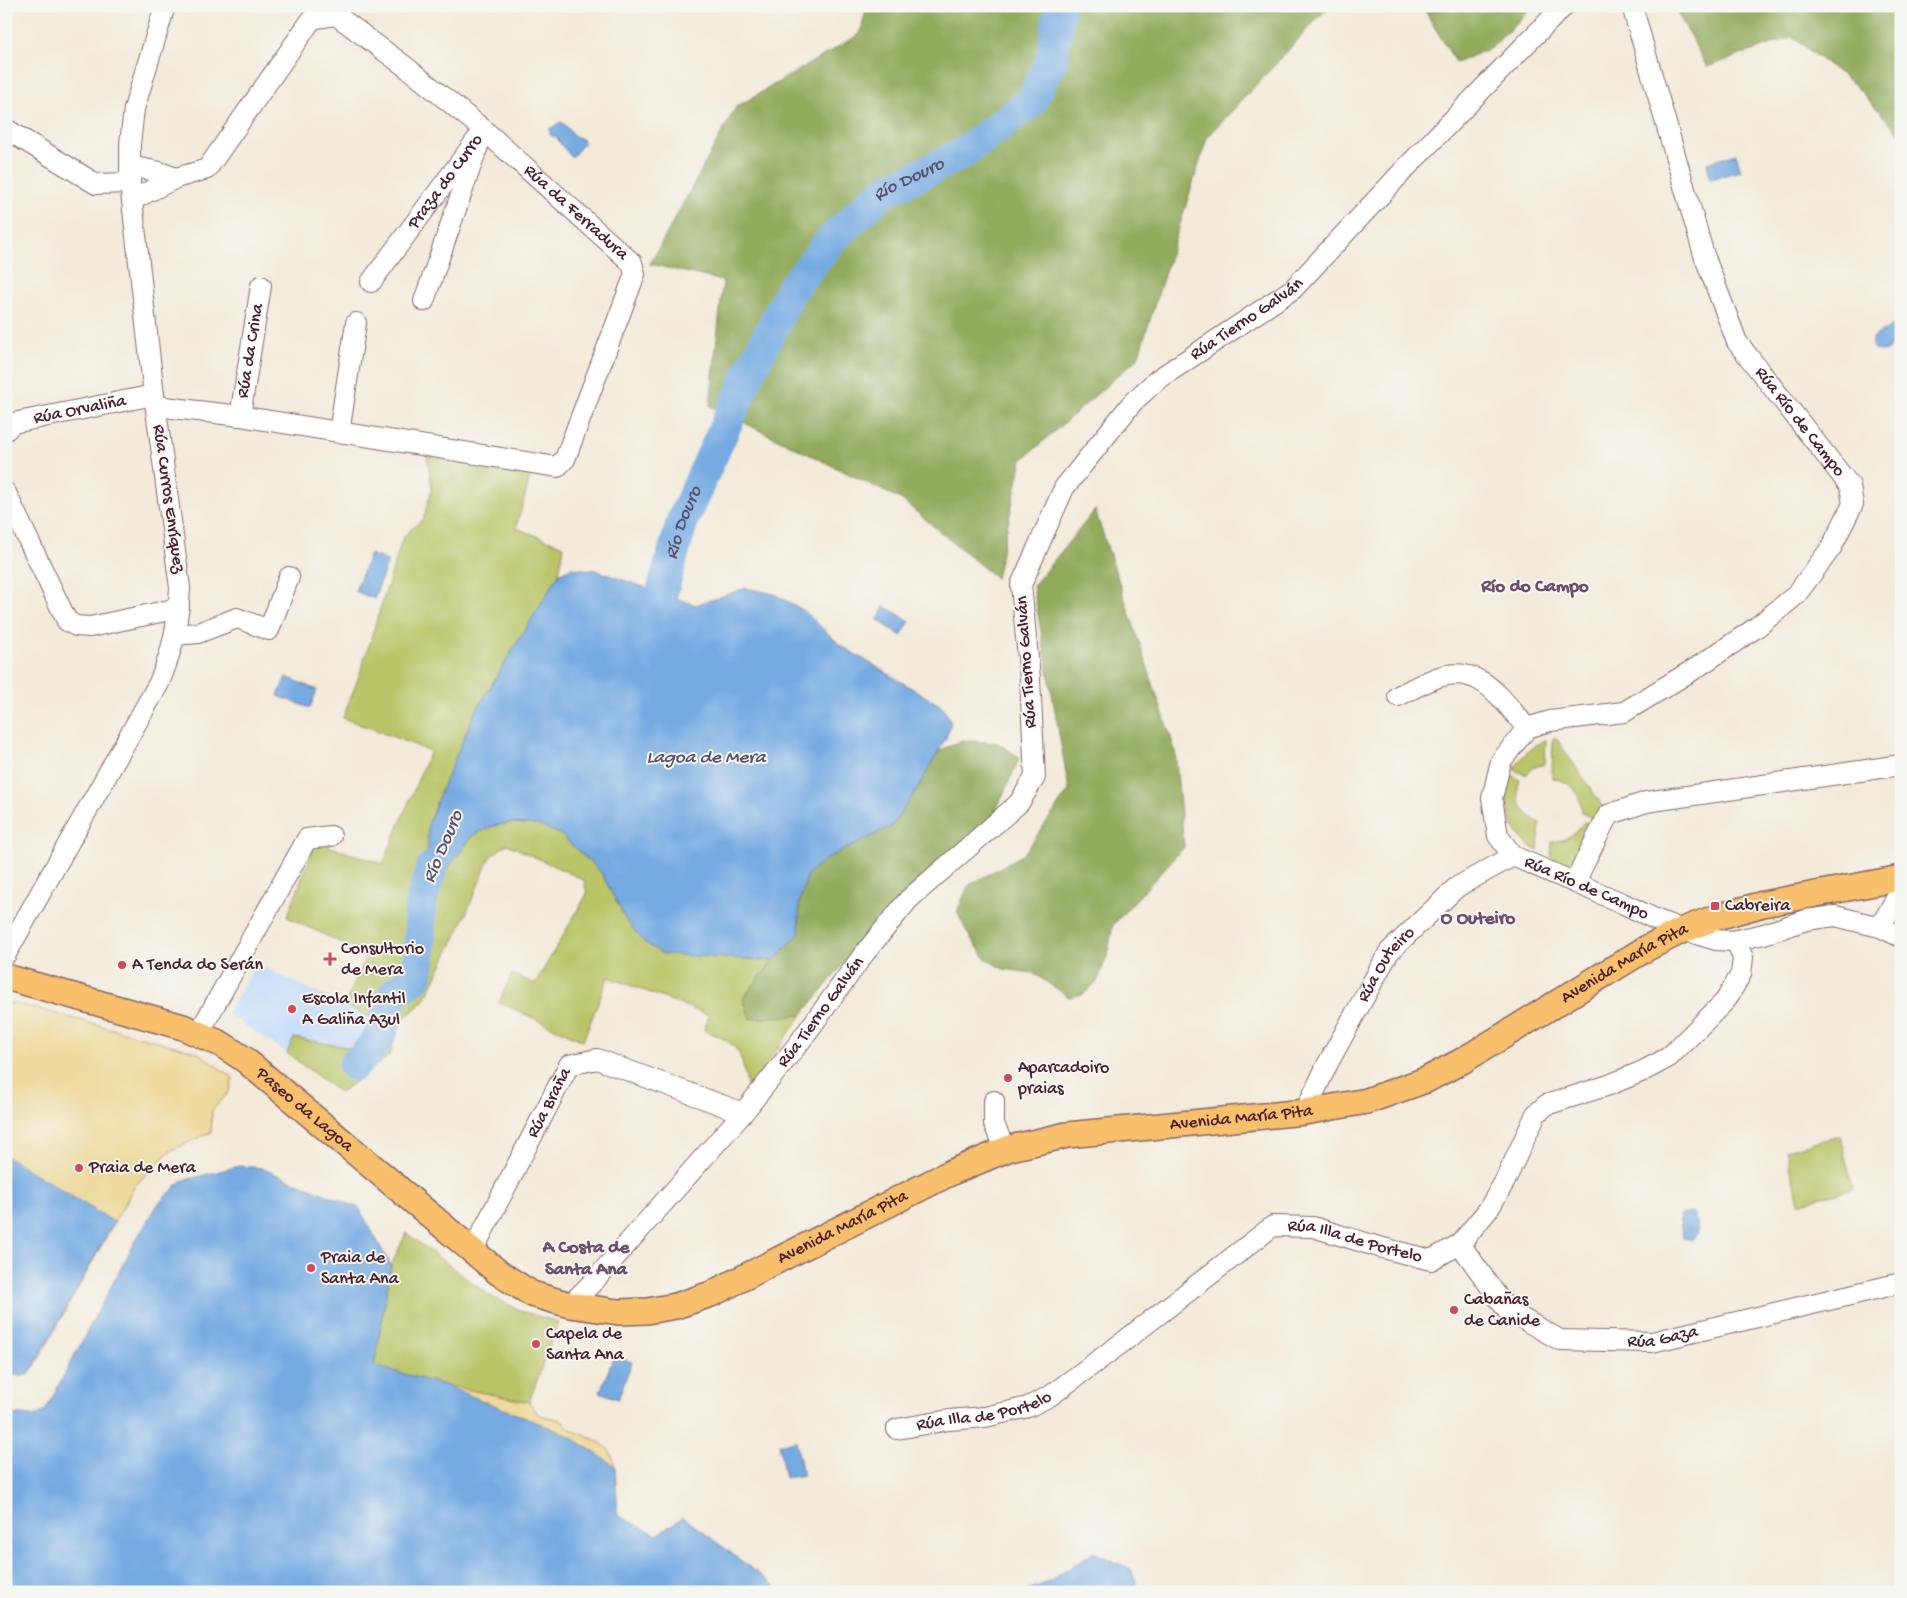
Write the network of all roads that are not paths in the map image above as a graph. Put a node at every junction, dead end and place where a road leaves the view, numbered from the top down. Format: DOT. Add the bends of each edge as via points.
graph roads {
  1 [pos="164,6"];
  2 [pos="1564,6"];
  3 [pos="1632,6"];
  4 [pos="6,128"];
  5 [pos="484,130"];
  6 [pos="176,178"];
  7 [pos="131,183"];
  8 [pos="371,282"];
  9 [pos="261,286"];
  10 [pos="424,301"];
  11 [pos="356,323"];
  12 [pos="155,401"];
  13 [pos="240,416"];
  14 [pos="6,430"];
  15 [pos="339,432"];
  16 [pos="6,493"];
  17 [pos="289,577"];
  18 [pos="179,608"];
  19 [pos="175,635"];
  20 [pos="1398,696"];
  21 [pos="1527,728"];
  22 [pos="1901,765"];
  23 [pos="331,836"];
  24 [pos="1513,856"];
  25 [pos="1901,878"];
  26 [pos="1575,882"];
  27 [pos="1901,890"];
  28 [pos="1880,928"];
  29 [pos="1683,930"];
  30 [pos="1901,937"];
  31 [pos="1736,940"];
  32 [pos="6,954"];
  33 [pos="6,977"];
  34 [pos="200,1033"];
  35 [pos="994,1101"];
  36 [pos="1305,1112"];
  37 [pos="743,1113"];
  38 [pos="1004,1150"];
  39 [pos="1460,1244"];
  40 [pos="472,1252"];
  41 [pos="1901,1283"];
  42 [pos="570,1305"];
  43 [pos="897,1429"];
  1 -- 7 [label="street, Rúa Curros Enríquez" via="134,109 130,144"];
  2 -- 37 [label="street, Rúa Tierno Galván" via="1293,289 1157,380 1133,402 1064,488 1021,586 1035,777 1020,803 909,899"];
  3 -- 21 [label="street, Rúa Río de Campo" via="1704,255 1737,342 1850,486 1853,504 1831,548 1796,595 1757,627 1624,712"];
  4 -- 7 [label="street" via="96,184"];
  5 -- 6 [label="street, Rúa da Ferradura" via="336,15 312,19 206,168"];
  5 -- 8 [label="street, Praza do Curro"];
  5 -- 10 [label="street, Praza do Curro"];
  5 -- 15 [label="street, Rúa da Ferradura" via="632,263 635,274 566,459 557,467"];
  6 -- 7 [label="street, Rúa da Ferradura"];
  6 -- 7 [label="street" via="160,172"];
  7 -- 12 [label="street, Rúa Curros Enríquez"];
  9 -- 13 [label="street, Rúa da Crina"];
  11 -- 15 [label="street"];
  12 -- 13 [label="street, Rúa da Ferradura"];
  12 -- 14 [label="street, Rúa Orvaliña" via="13,424"];
  12 -- 18 [label="street, Rúa Curros Enríquez" via="180,588"];
  13 -- 15 [label="street, Rúa da Ferradura"];
  16 -- 18 [label="street" via="67,621 76,626 90,627"];
  17 -- 19 [label="street" via="269,630 237,618 198,633"];
  18 -- 19 [label="street, Rúa Curros Enríquez"];
  19 -- 32 [label="street, Rúa Curros Enríquez" via="158,683"];
  20 -- 21 [label="street" via="1438,678 1463,674 1480,678"];
  21 -- 24 [label="street, Rúa Río de Campo" via="1501,761 1492,798 1498,836"];
  22 -- 26 [label="street" via="1646,802 1608,815"];
  23 -- 34 [label="street" via="307,839"];
  24 -- 26 [label="street, Rúa Río de Campo"];
  24 -- 36 [label="street, Rúa Outeiro" via="1457,886 1389,952"];
  25 -- 29 [label="main road, Avenida María Pita" via="1763,904"];
  26 -- 29 [label="street, Rúa Río de Campo"];
  27 -- 28 [label="street"];
  28 -- 30 [label="street, Rúa Río de Campo"];
  28 -- 31 [label="street, Rúa Río de Campo" via="1835,916 1806,920"];
  29 -- 31 [label="street, Rúa Río de Campo" via="1716,940"];
  29 -- 36 [label="main road, Avenida María Pita" via="1426,1080 1367,1102"];
  31 -- 39 [label="street, Rúa Illa de Portelo" via="1743,958 1741,974 1726,1000 1669,1057 1643,1071 1546,1105 1536,1114 1505,1181 1488,1210"];
  33 -- 34 [label="main road, Paseo da Lagoa"];
  34 -- 40 [label="main road, Paseo da Lagoa" via="244,1059"];
  35 -- 38 [label="street" via="994,1124"];
  36 -- 38 [label="main road, Avenida María Pita" via="1067,1135"];
  37 -- 40 [label="street, Rúa Braña" via="597,1059 569,1065"];
  37 -- 42 [label="street, Rúa Tierno Galván"];
  38 -- 42 [label="main road, Avenida María Pita" via="952,1172 711,1294 676,1306 647,1311 618,1312"];
  39 -- 41 [label="street, Rúa Gaza" via="1507,1310 1560,1340 1652,1342"];
  39 -- 43 [label="street, Rúa Illa de Portelo" via="1431,1260 1312,1227 1273,1226 1050,1396 1028,1407 985,1417"];
  40 -- 42 [label="main road, Paseo da Lagoa" via="532,1294"];
}
